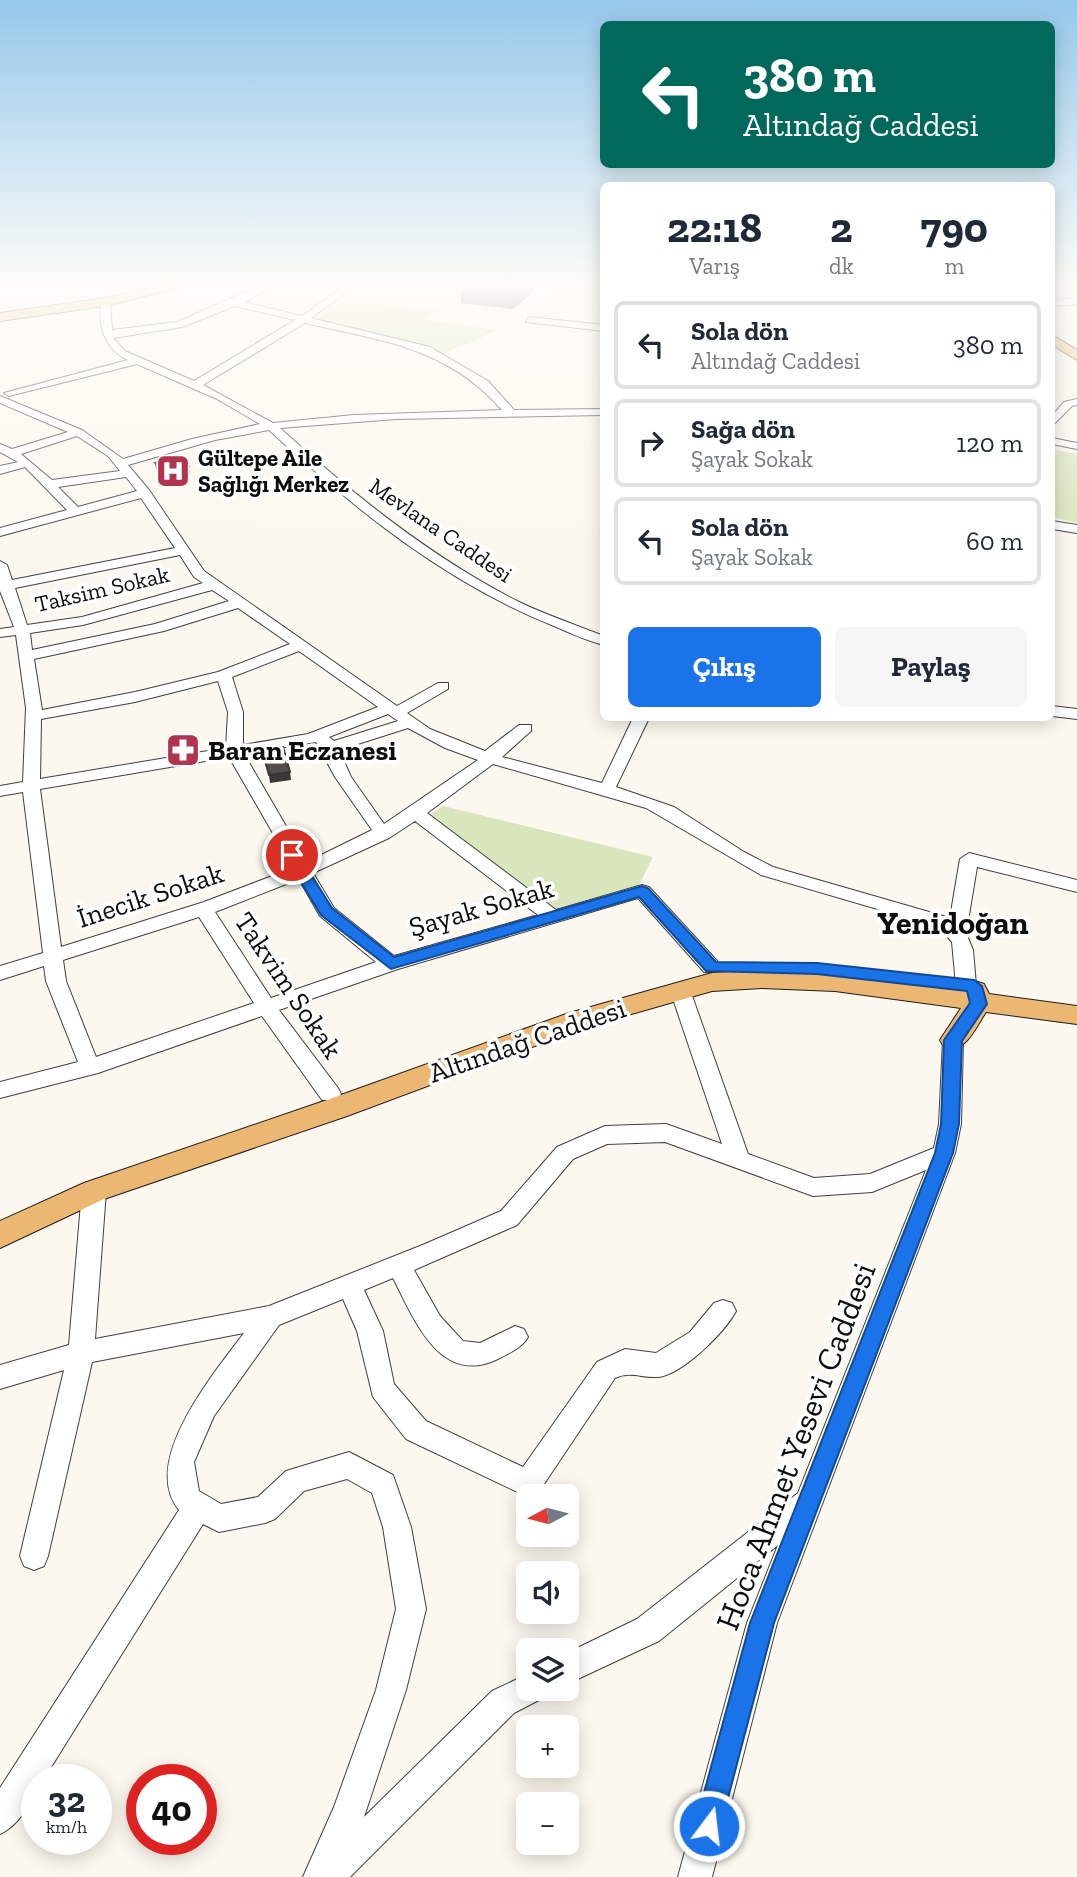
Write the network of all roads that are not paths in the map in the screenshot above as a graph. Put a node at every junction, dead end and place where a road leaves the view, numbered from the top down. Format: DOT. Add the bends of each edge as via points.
graph roads {
  1 [pos="92,373"];
  2 [pos="162,373"];
  3 [pos="216,373"];
  4 [pos="466,373"];
  5 [pos="194,386"];
  6 [pos="4,396"];
  7 [pos="1077,402"];
  8 [pos="22,407"];
  9 [pos="600,412"];
  10 [pos="512,415"];
  11 [pos="0,417"];
  12 [pos="1055,419"];
  13 [pos="271,426"];
  14 [pos="78,432"];
  15 [pos="1055,442"];
  16 [pos="1077,446"];
  17 [pos="4,450"];
  18 [pos="29,463"];
  19 [pos="126,468"];
  20 [pos="0,470"];
  21 [pos="51,484"];
  22 [pos="145,493"];
  23 [pos="77,513"];
  24 [pos="1055,525"];
  25 [pos="1077,529"];
  26 [pos="0,532"];
  27 [pos="181,551"];
  28 [pos="0,565"];
  29 [pos="213,586"];
  30 [pos="3,587"];
  31 [pos="238,603"];
  32 [pos="22,630"];
  33 [pos="0,633"];
  34 [pos="600,639"];
  35 [pos="299,646"];
  36 [pos="25,656"];
  37 [pos="223,675"];
  38 [pos="443,686"];
  39 [pos="391,710"];
  40 [pos="1055,711"];
  41 [pos="1077,714"];
  42 [pos="33,716"];
  43 [pos="640,721"];
  44 [pos="409,723"];
  45 [pos="525,728"];
  46 [pos="324,742"];
  47 [pos="234,751"];
  48 [pos="495,758"];
  49 [pos="32,785"];
  50 [pos="0,791"];
  51 [pos="606,791"];
  52 [pos="415,812"];
  53 [pos="383,834"];
  54 [pos="303,874"];
  55 [pos="1077,887"];
  56 [pos="203,908"];
  57 [pos="554,917"];
  58 [pos="957,932"];
  59 [pos="52,957"];
  60 [pos="391,964"];
  61 [pos="711,967"];
  62 [pos="0,973"];
  63 [pos="680,990"];
  64 [pos="964,991"];
  65 [pos="1077,1004"];
  66 [pos="265,1005"];
  67 [pos="1077,1015"];
  68 [pos="953,1040"];
  69 [pos="90,1067"];
  70 [pos="0,1090"];
  71 [pos="330,1094"];
  72 [pos="944,1153"];
  73 [pos="738,1158"];
  74 [pos="94,1191"];
  75 [pos="0,1220"];
  76 [pos="0,1235"];
  77 [pos="399,1265"];
  78 [pos="349,1285"];
  79 [pos="723,1311"];
  80 [pos="270,1317"];
  81 [pos="515,1337"];
  82 [pos="80,1353"];
  83 [pos="0,1377"];
  84 [pos="808,1503"];
  85 [pos="198,1506"];
  86 [pos="34,1556"];
  87 [pos="579,1663"];
  88 [pos="516,1695"];
  89 [pos="0,1818"];
  90 [pos="320,1877"];
  91 [pos="326,1877"];
  92 [pos="695,1877"];
  1 -- 6 [label="street"];
  2 -- 5 [label="street, Mevlana Caddesi"];
  3 -- 5 [label="street"];
  4 -- 10 [label="street" via="484,383"];
  5 -- 13 [label="street, Mevlana Caddesi"];
  6 -- 8 [label="street"];
  7 -- 12 [label="street" via="1068,404"];
  8 -- 11 [label="street"];
  8 -- 14 [label="street"];
  9 -- 10 [label="street"];
  10 -- 13 [label="street"];
  13 -- 19 [label="street" via="191,443"];
  13 -- 34 [label="street, Mevlana Caddesi" via="325,475 458,574 516,606"];
  14 -- 17 [label="street"];
  14 -- 19 [label="street"];
  15 -- 16 [label="street"];
  17 -- 18 [label="street"];
  18 -- 20 [label="street"];
  18 -- 21 [label="street"];
  19 -- 21 [label="street" via="107,477"];
  19 -- 22 [label="street"];
  21 -- 23 [label="street"];
  22 -- 23 [label="street"];
  22 -- 27 [label="street"];
  23 -- 26 [label="street"];
  24 -- 25 [label="street"];
  27 -- 29 [label="street"];
  27 -- 30 [label="street"];
  28 -- 30 [label="street"];
  29 -- 31 [label="street"];
  29 -- 32 [label="street, Taksim Sokak" via="106,615"];
  30 -- 32 [label="street"];
  31 -- 35 [label="street"];
  31 -- 36 [label="street" via="125,637"];
  32 -- 33 [label="street, Taksim Sokak"];
  32 -- 36 [label="street"];
  35 -- 37 [label="street"];
  35 -- 39 [label="street"];
  36 -- 42 [label="street"];
  37 -- 42 [label="street"];
  37 -- 47 [label="street" via="235,699 238,731"];
  38 -- 39 [label="street"];
  39 -- 44 [label="street"];
  39 -- 46 [label="street"];
  40 -- 41 [label="street"];
  42 -- 49 [label="street"];
  43 -- 51 [label="street"];
  44 -- 46 [label="street"];
  44 -- 48 [label="street" via="447,743"];
  45 -- 48 [label="street, İnecik Sokak"];
  46 -- 47 [label="street"];
  46 -- 53 [label="street" via="342,777"];
  47 -- 49 [label="street"];
  47 -- 54 [label="street"];
  48 -- 51 [label="street"];
  48 -- 52 [label="street, İnecik Sokak"];
  49 -- 50 [label="street"];
  49 -- 59 [label="street"];
  51 -- 58 [label="street" via="673,813 758,868 946,923"];
  52 -- 53 [label="street, İnecik Sokak"];
  52 -- 57 [label="street"];
  53 -- 54 [label="street, İnecik Sokak"];
  54 -- 56 [label="street, İnecik Sokak"];
  54 -- 60 [label="street" via="327,912"];
  55 -- 58 [label="street" via="969,859"];
  56 -- 59 [label="street, İnecik Sokak"];
  56 -- 66 [label="street, Takvim Sokak"];
  57 -- 60 [label="street, Şayak Sokak"];
  57 -- 61 [label="street, Şayak Sokak" via="642,891"];
  58 -- 64 [label="street" via="963,946"];
  59 -- 62 [label="street, İnecik Sokak"];
  59 -- 69 [label="street" via="56,981"];
  60 -- 66 [label="street, Şayak Sokak"];
  61 -- 64 [label="main road, Altındağ Caddesi" via="817,968"];
  61 -- 71 [label="main road, Altındağ Caddesi" via="450,1049"];
  63 -- 64 [label="main road, Altındağ Caddesi" via="727,980 788,979"];
  63 -- 73 [label="street"];
  63 -- 74 [label="main road, Altındağ Caddesi" via="578,1020"];
  64 -- 65 [label="main road, Altındağ Caddesi"];
  64 -- 67 [label="main road, Altındağ Caddesi"];
  64 -- 68 [label="main road, Hoca Ahmet Yesevi Caddesi" via="946,1023"];
  66 -- 69 [label="street, Şayak Sokak"];
  66 -- 71 [label="street, Takvim Sokak"];
  68 -- 72 [label="street, Hoca Ahmet Yesevi Caddesi" via="950,1124"];
  69 -- 70 [label="street, Şayak Sokak"];
  71 -- 75 [label="main road, Altındağ Caddesi" via="81,1182"];
  72 -- 73 [label="street" via="872,1183 813,1188"];
  72 -- 84 [label="street, Hoca Ahmet Yesevi Caddesi"];
  73 -- 77 [label="street" via="666,1133 605,1135 565,1153 509,1217"];
  74 -- 76 [label="main road, Altındağ Caddesi"];
  74 -- 82 [label="street"];
  77 -- 78 [label="street"];
  77 -- 81 [label="street" via="439,1336 454,1352 479,1355"];
  78 -- 79 [label="street" via="370,1331 382,1389 416,1430 528,1484 606,1370 625,1361 659,1365 699,1340"];
  78 -- 80 [label="street"];
  80 -- 82 [label="street"];
  80 -- 85 [label="street" via="205,1407 180,1462 187,1499"];
  82 -- 83 [label="street"];
  82 -- 86 [label="street"];
  84 -- 87 [label="street" via="648,1630"];
  84 -- 92 [label="street, Hoca Ahmet Yesevi Caddesi" via="762,1623"];
  85 -- 89 [label="street"];
  85 -- 90 [label="street" via="219,1518 265,1509 296,1480 349,1465 383,1484 387,1495 411,1609 391,1690 349,1812"];
  88 -- 91 [label="street" via="503,1702"];
}
